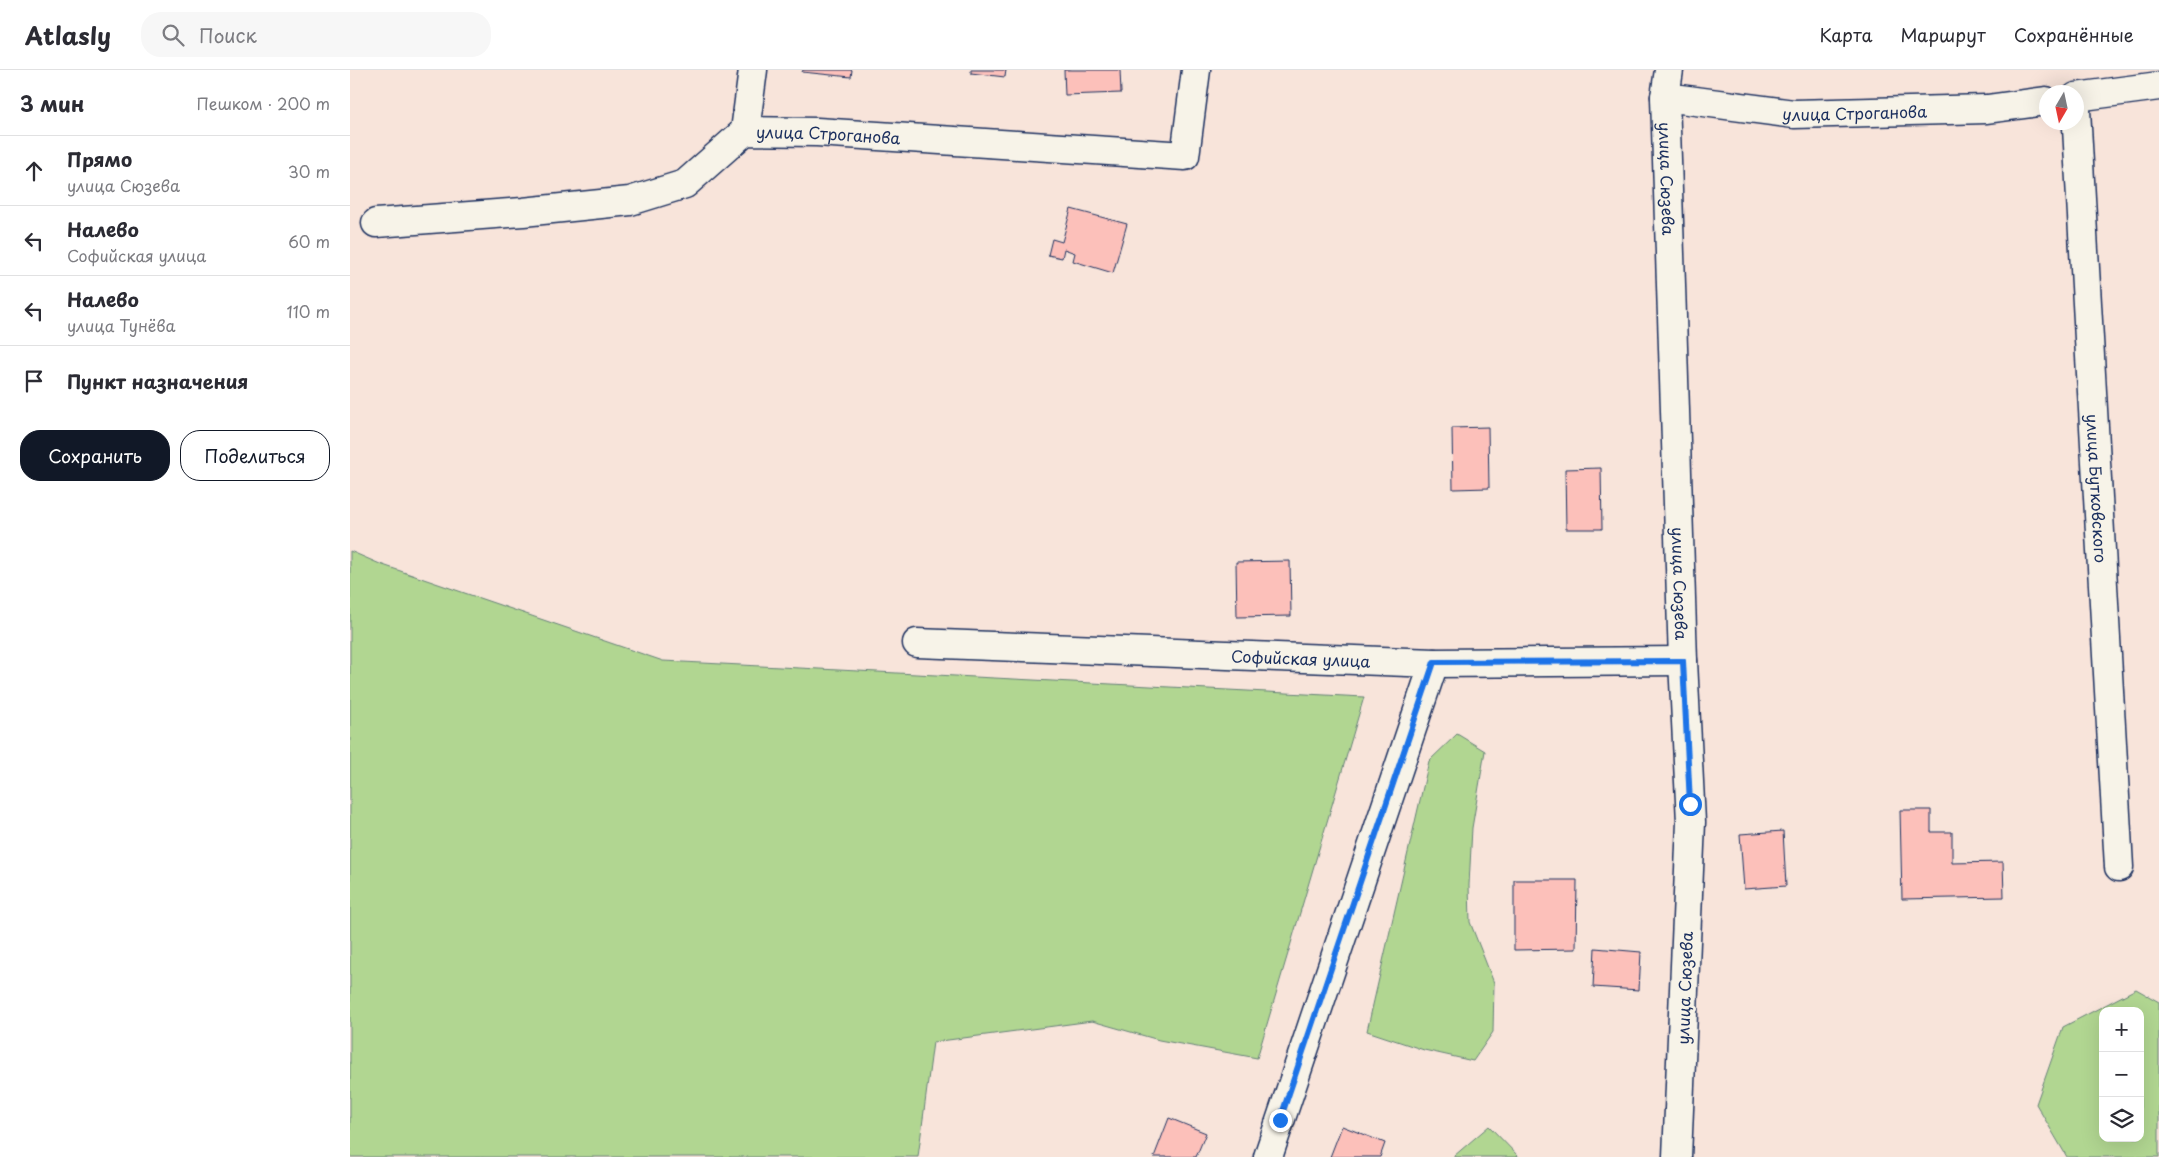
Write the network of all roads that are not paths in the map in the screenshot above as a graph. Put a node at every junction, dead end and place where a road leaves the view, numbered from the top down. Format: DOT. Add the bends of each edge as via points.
graph roads {
  1 [pos="753,70"];
  2 [pos="1196,70"];
  3 [pos="1669,70"];
  4 [pos="2159,86"];
  5 [pos="2084,96"];
  6 [pos="1665,97"];
  7 [pos="2039,102"];
  8 [pos="2077,130"];
  9 [pos="745,131"];
  10 [pos="376,223"];
  11 [pos="917,643"];
  12 [pos="1683,661"];
  13 [pos="1434,662"];
  14 [pos="2118,867"];
  15 [pos="1268,1157"];
  16 [pos="1677,1157"];
  1 -- 9 [label="street"];
  2 -- 9 [label="street, улица Строганова" via="1185,156 817,132"];
  3 -- 6 [label="street, улица Сюзева"];
  4 -- 5 [label="street"];
  6 -- 7 [label="street, улица Строганова" via="1794,114 1987,109"];
  6 -- 12 [label="street, улица Сюзева"];
  8 -- 14 [label="street, улица Бутковского"];
  9 -- 10 [label="street, улица Строганова" via="685,184 630,201"];
  11 -- 13 [label="street, Софийская улица"];
  12 -- 13 [label="street, Софийская улица"];
  12 -- 16 [label="street, улица Сюзева" via="1691,822"];
  13 -- 15 [label="street"];
}
